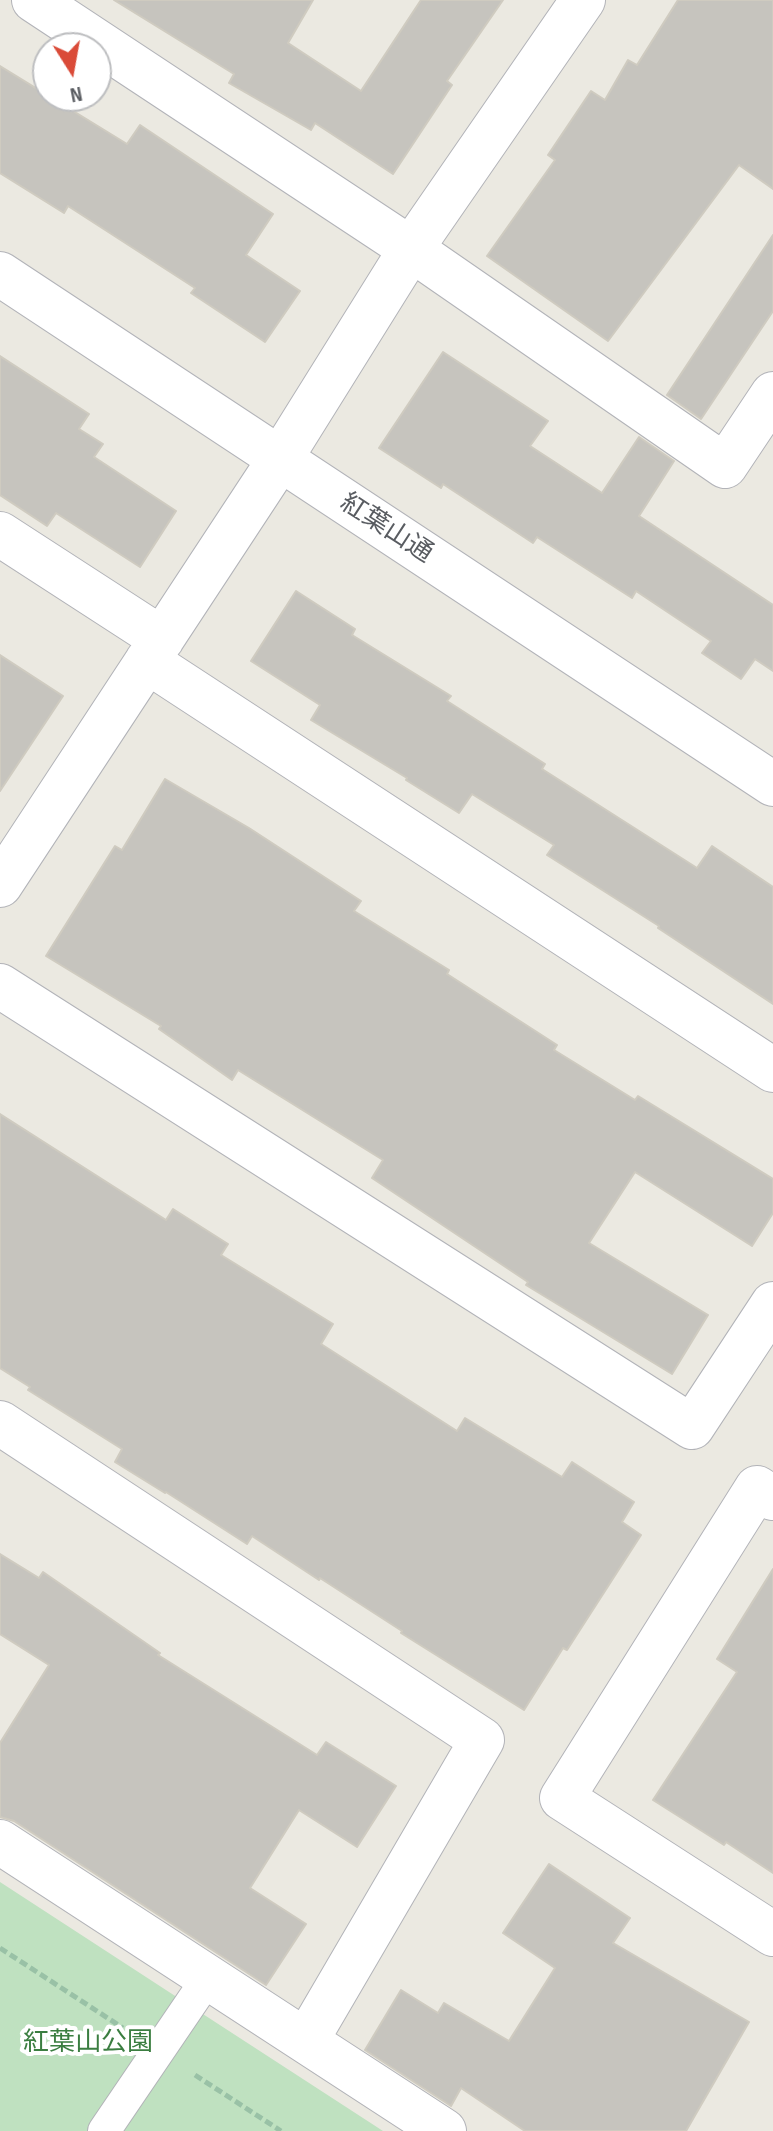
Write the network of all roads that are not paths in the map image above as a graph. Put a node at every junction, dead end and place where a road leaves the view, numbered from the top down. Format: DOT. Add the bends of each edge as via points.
graph roads {
  1 [pos="34,0"];
  2 [pos="583,0"];
  3 [pos="411,249"];
  4 [pos="0,274"];
  5 [pos="773,394"];
  6 [pos="280,459"];
  7 [pos="0,534"];
  8 [pos="154,650"];
  9 [pos="773,784"];
  10 [pos="0,885"];
  11 [pos="0,986"];
  12 [pos="773,1070"];
  13 [pos="773,1304"];
  14 [pos="0,1423"];
  15 [pos="773,1498"];
  16 [pos="0,1842"];
  17 [pos="773,1934"];
  18 [pos="208,1978"];
  19 [pos="306,2041"];
  20 [pos="104,2131"];
  21 [pos="444,2131"];
  1 -- 3 [label="street"];
  2 -- 3 [label="street"];
  3 -- 5 [label="street" via="725,466"];
  3 -- 6 [label="street"];
  4 -- 6 [label="street, 紅葉山通"];
  6 -- 8 [label="street"];
  6 -- 9 [label="street, 紅葉山通"];
  7 -- 8 [label="street"];
  8 -- 10 [label="street"];
  8 -- 12 [label="street"];
  11 -- 13 [label="street" via="692,1427"];
  14 -- 19 [label="street" via="482,1740"];
  15 -- 17 [label="street" via="757,1488 562,1798"];
  16 -- 18 [label="street"];
  18 -- 19 [label="street"];
  18 -- 20 [label="lane"];
  19 -- 21 [label="street"];
}
